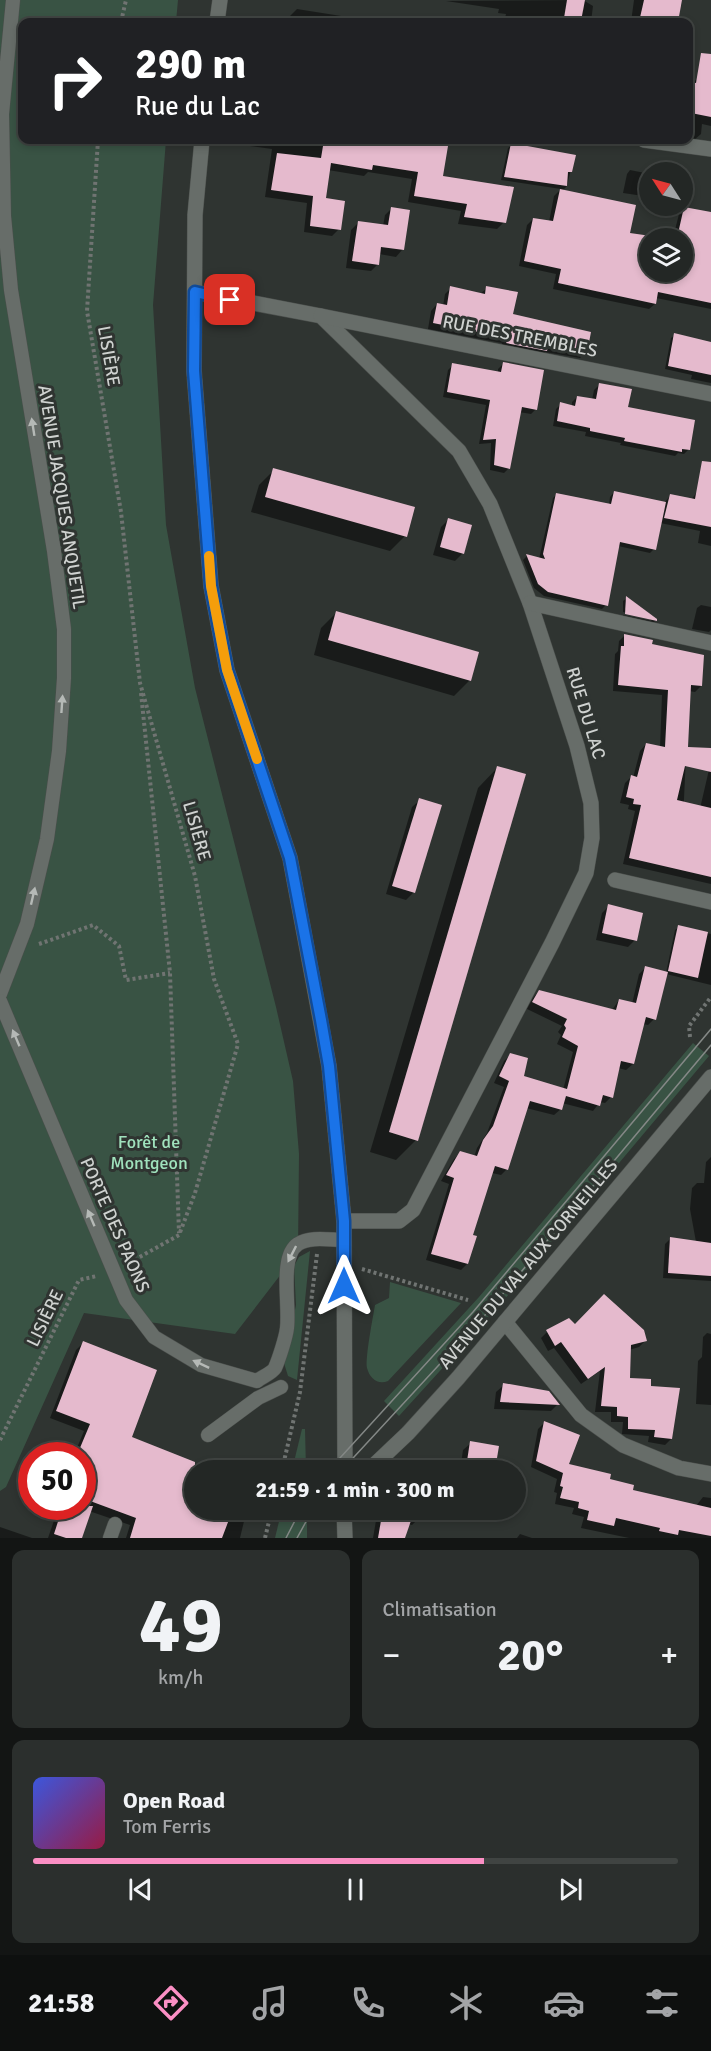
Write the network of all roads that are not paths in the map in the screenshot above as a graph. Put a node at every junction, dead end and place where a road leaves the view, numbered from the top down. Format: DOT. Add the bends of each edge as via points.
graph roads {
  1 [pos="13,0"];
  2 [pos="220,0"];
  3 [pos="218,18"];
  4 [pos="202,144"];
  5 [pos="674,144"];
  6 [pos="711,149"];
  7 [pos="195,292"];
  8 [pos="321,316"];
  9 [pos="711,394"];
  10 [pos="530,603"];
  11 [pos="711,643"];
  12 [pos="615,880"];
  13 [pos="711,902"];
  14 [pos="0,994"];
  15 [pos="0,1001"];
  16 [pos="711,1077"];
  17 [pos="344,1221"];
  18 [pos="344,1240"];
  19 [pos="505,1322"];
  20 [pos="281,1387"];
  21 [pos="208,1435"];
  22 [pos="345,1460"];
  23 [pos="380,1460"];
  24 [pos="711,1474"];
  25 [pos="344,1520"];
  26 [pos="345,1538"];
  14 -- 1 [label="lane, AVENUE JACQUES ANQUETIL, one-way" via="27,924 47,839 64,678 64,629 54,551 11,290 4,216 2,114"];
  2 -- 3 [label="street"];
  4 -- 7 [label="street" via="195,215"];
  5 -- 6 [label="street"];
  7 -- 8 [label="street"];
  7 -- 17 [label="street" via="194,371 211,586 227,670 290,858 329,1066"];
  8 -- 9 [label="street, RUE DES TREMBLES"];
  8 -- 10 [label="street, RUE DU LAC" via="459,451 490,504"];
  10 -- 11 [label="street"];
  10 -- 17 [label="street, RUE DU LAC" via="567,711 591,803 592,838 586,873 413,1210 399,1221"];
  12 -- 13 [label="street"];
  18 -- 15 [label="lane, PORTE DES PAONS, one-way" via="319,1239 297,1244 290,1252 287,1329 274,1369 256,1381 201,1365 154,1337 126,1299"];
  16 -- 19 [label="street, AVENUE DU VAL AUX CORNEILLES"];
  17 -- 18 [label="street"];
  18 -- 22 [label="street"];
  19 -- 23 [label="street, AVENUE DU VAL AUX CORNEILLES"];
  19 -- 24 [label="street" via="581,1415 623,1445 679,1467"];
  20 -- 21 [label="lane" via="258,1398"];
  25 -- 26 [label="street"];
}
